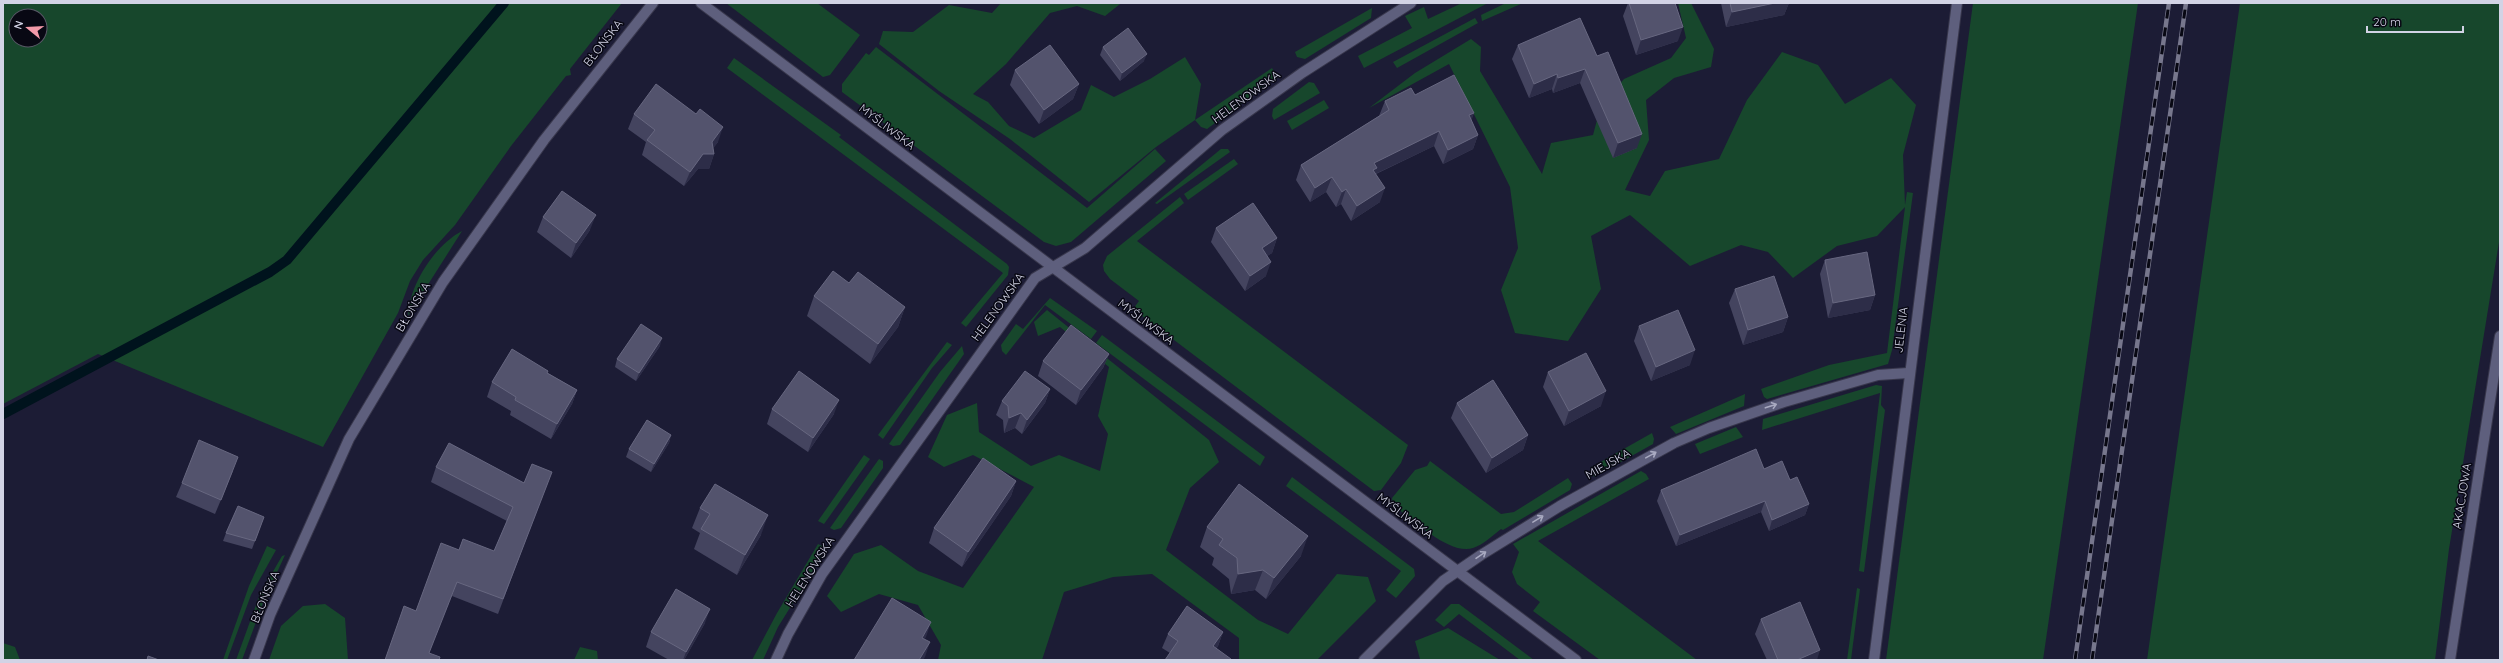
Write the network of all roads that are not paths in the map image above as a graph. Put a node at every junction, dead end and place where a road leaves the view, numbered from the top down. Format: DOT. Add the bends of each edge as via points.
graph roads {
  1 [pos="653,3"];
  2 [pos="701,3"];
  3 [pos="1411,3"];
  4 [pos="1957,3"];
  5 [pos="1054,267"];
  6 [pos="2500,336"];
  7 [pos="1908,373"];
  8 [pos="1457,571"];
  9 [pos="254,660"];
  10 [pos="776,660"];
  11 [pos="1364,660"];
  12 [pos="1576,660"];
  13 [pos="1874,660"];
  14 [pos="2450,660"];
  1 -- 9 [label="street, BŁOŃSKA" via="544,140 443,282 349,439 270,615"];
  2 -- 5 [label="street, MYŚLIWSKA"];
  3 -- 5 [label="street, HELENOWSKA" via="1302,73 1222,130 1085,248"];
  4 -- 7 [label="street, JELENIA"];
  5 -- 8 [label="street, MYŚLIWSKA"];
  5 -- 10 [label="street, HELENOWSKA" via="1033,280 822,574"];
  6 -- 14 [label="street, AKACJOWA"];
  8 -- 7 [label="street, MIEJSKA, one-way" via="1560,506 1674,443 1784,402 1878,375"];
  7 -- 13 [label="street, JELENIA"];
  8 -- 11 [label="street, MIEJSKA" via="1424,599"];
  8 -- 12 [label="street, MYŚLIWSKA"];
}
